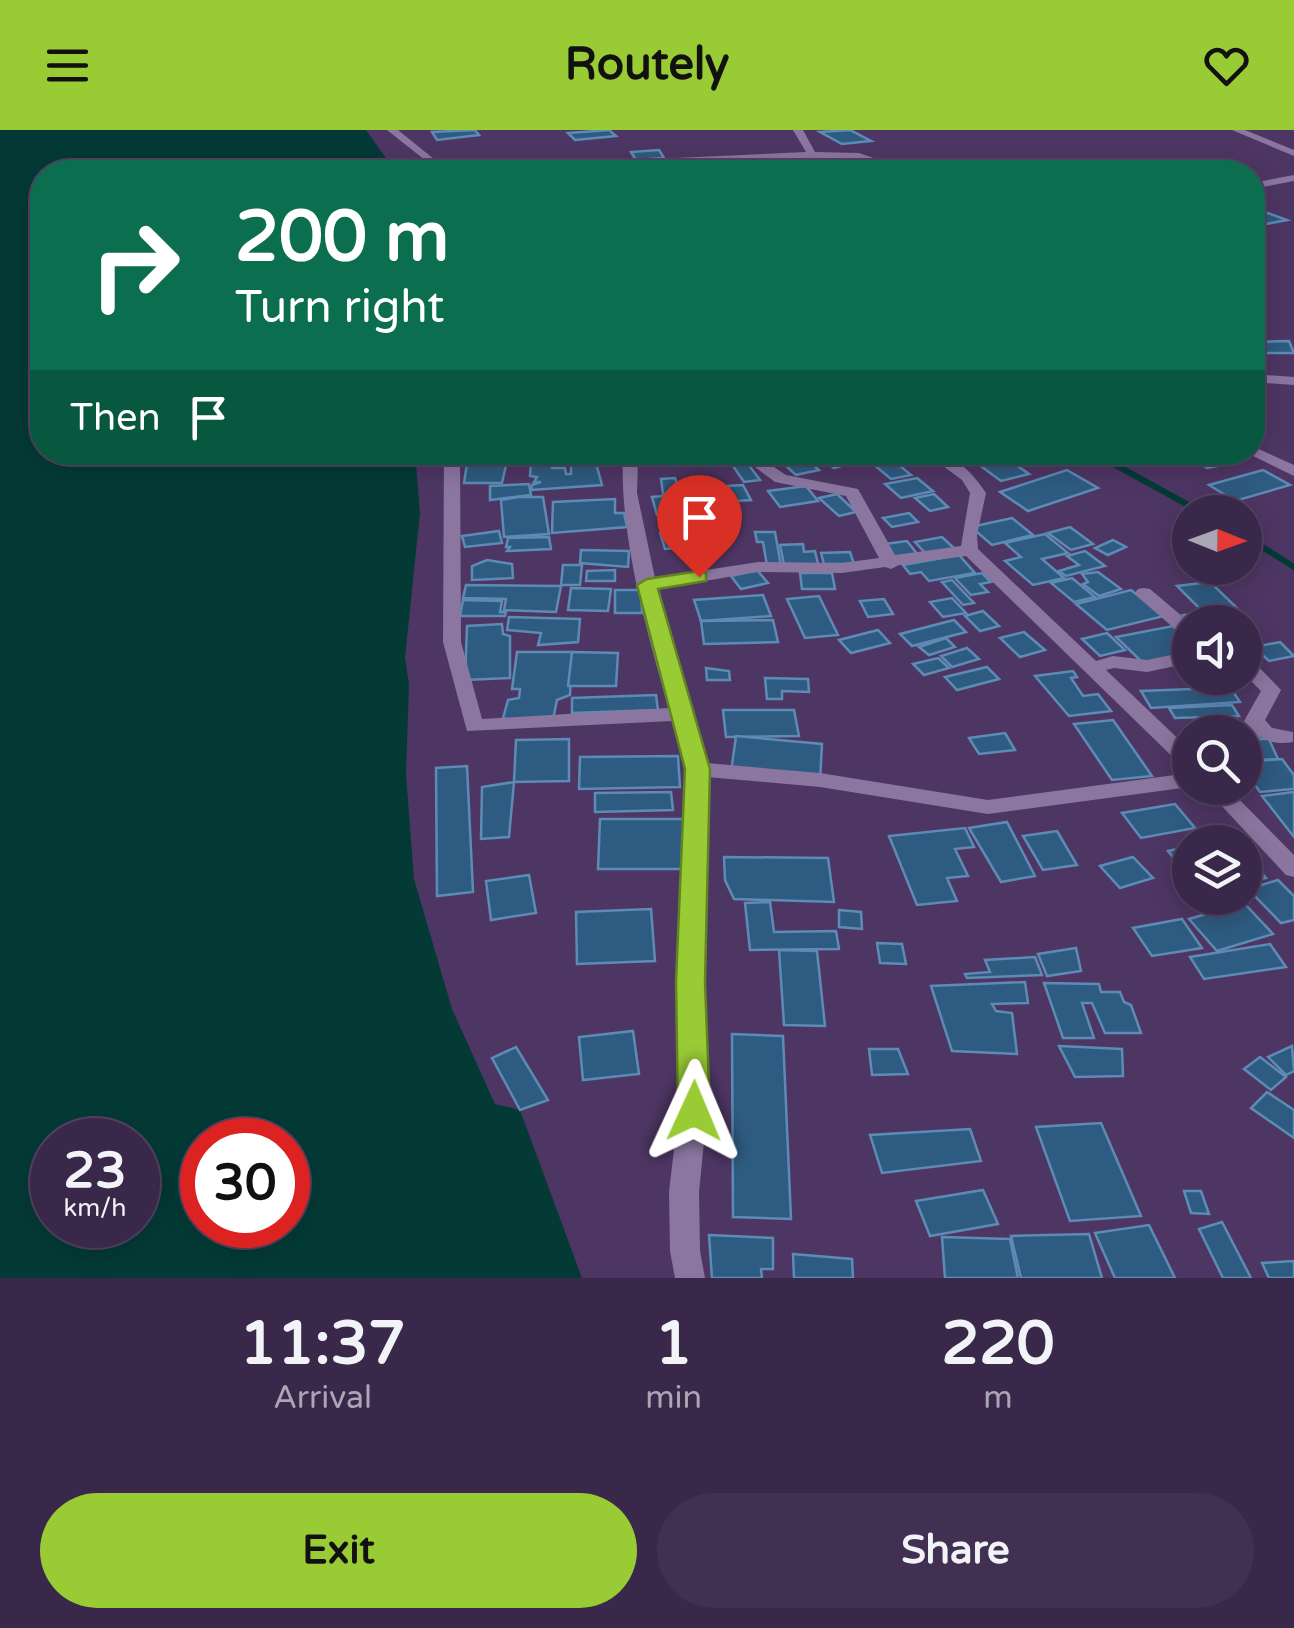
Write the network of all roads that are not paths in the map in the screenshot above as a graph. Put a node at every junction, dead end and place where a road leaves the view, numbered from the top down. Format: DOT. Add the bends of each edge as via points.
graph roads {
  1 [pos="392,130"];
  2 [pos="798,130"];
  3 [pos="1237,130"];
  4 [pos="1294,153"];
  5 [pos="812,156"];
  6 [pos="430,160"];
  7 [pos="710,160"];
  8 [pos="872,160"];
  9 [pos="1294,178"];
  10 [pos="1265,184"];
  11 [pos="1265,379"];
  12 [pos="1294,381"];
  13 [pos="1265,456"];
  14 [pos="452,465"];
  15 [pos="631,465"];
  16 [pos="762,465"];
  17 [pos="951,465"];
  18 [pos="1294,471"];
  19 [pos="970,550"];
  20 [pos="890,564"];
  21 [pos="647,585"];
  22 [pos="1144,593"];
  23 [pos="1172,617"];
  24 [pos="1172,661"];
  25 [pos="1094,668"];
  26 [pos="1262,681"];
  27 [pos="680,714"];
  28 [pos="1286,737"];
  29 [pos="1172,744"];
  30 [pos="698,769"];
  31 [pos="1172,782"];
  32 [pos="1233,805"];
  33 [pos="1294,868"];
  34 [pos="690,1278"];
  1 -- 6 [label="street"];
  2 -- 5 [label="street"];
  3 -- 4 [label="street"];
  5 -- 7 [label="street"];
  5 -- 8 [label="street"];
  9 -- 10 [label="street"];
  11 -- 12 [label="street"];
  13 -- 18 [label="street"];
  14 -- 27 [label="street" via="452,642 474,726"];
  15 -- 21 [label="street" via="629,492"];
  16 -- 20 [label="street" via="781,478 852,492"];
  17 -- 19 [label="street" via="978,493"];
  19 -- 20 [label="street"];
  19 -- 25 [label="street"];
  20 -- 21 [label="street" via="758,567"];
  21 -- 27 [label="street"];
  22 -- 23 [label="street"];
  24 -- 25 [label="street"];
  25 -- 29 [label="street"];
  26 -- 28 [label="street" via="1271,690 1254,721 1266,734"];
  27 -- 30 [label="street"];
  30 -- 31 [label="street" via="988,807"];
  30 -- 34 [label="street" via="690,982 696,1081 684,1192"];
  32 -- 33 [label="street"];
}
